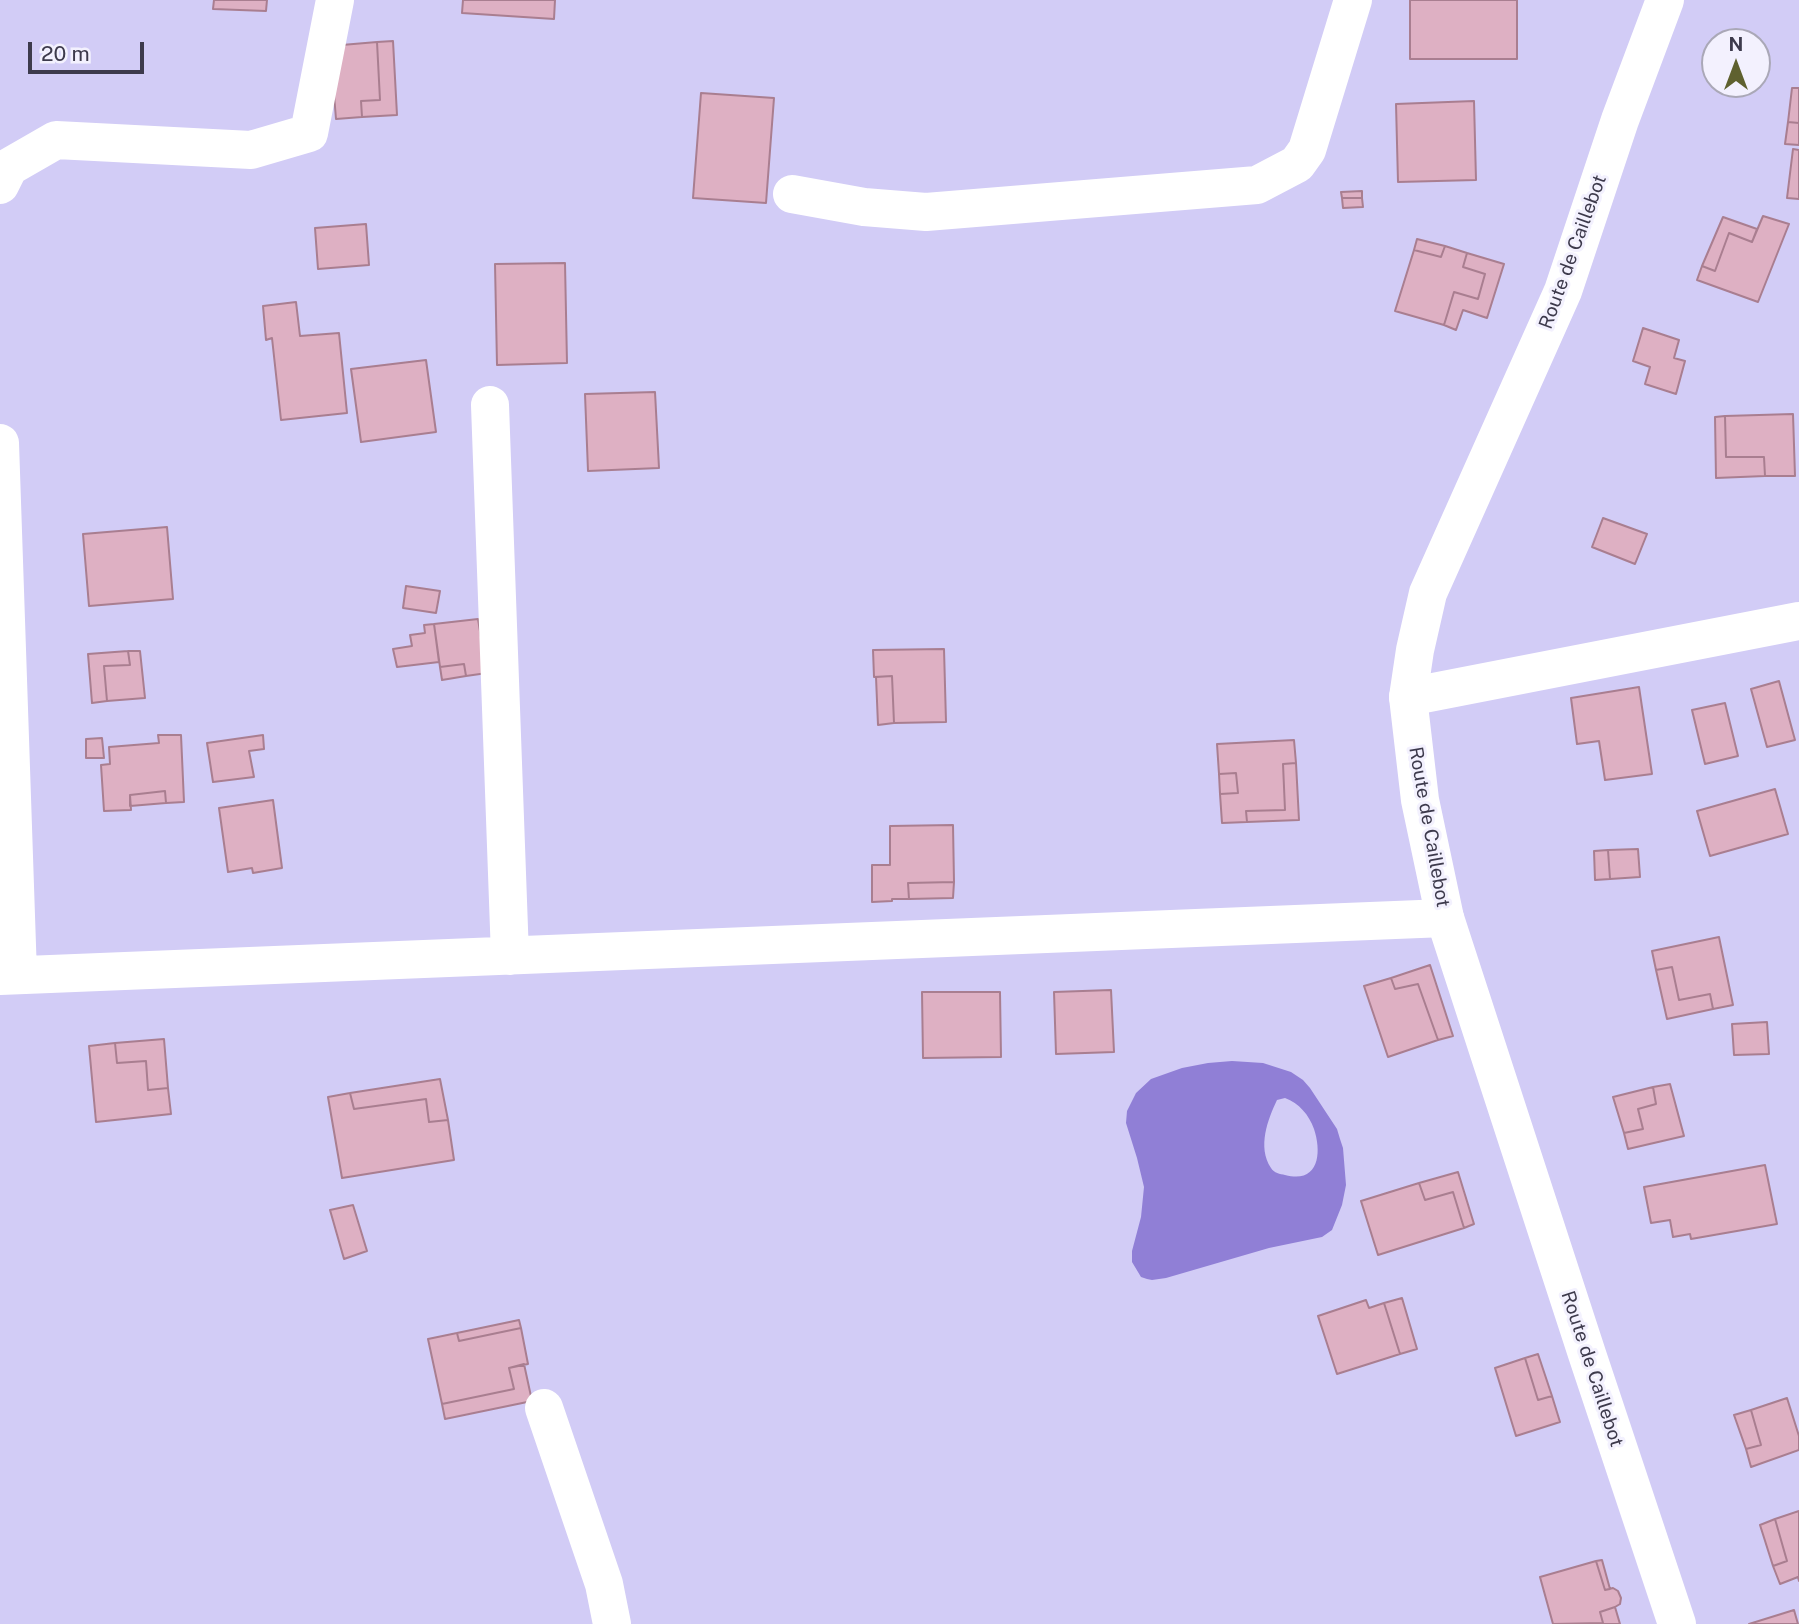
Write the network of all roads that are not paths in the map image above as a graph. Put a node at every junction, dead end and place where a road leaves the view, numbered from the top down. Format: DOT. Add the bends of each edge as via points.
graph roads {
  1 [pos="335,0"];
  2 [pos="1353,0"];
  3 [pos="1665,0"];
  4 [pos="0,186"];
  5 [pos="792,194"];
  6 [pos="490,405"];
  7 [pos="0,443"];
  8 [pos="1799,621"];
  9 [pos="1408,697"];
  10 [pos="1445,918"];
  11 [pos="510,956"];
  12 [pos="9,976"];
  13 [pos="544,1408"];
  14 [pos="612,1624"];
  15 [pos="1676,1624"];
  1 -- 4 [label="street" via="309,133 251,150 56,140 9,167"];
  2 -- 5 [label="street" via="1307,150 1297,163 1257,185 926,212"];
  3 -- 9 [label="street, Route de Caillebot" via="1563,291 1428,593"];
  6 -- 11 [label="street"];
  7 -- 12 [label="street"];
  8 -- 9 [label="street"];
  9 -- 10 [label="street, Route de Caillebot" via="1420,800"];
  10 -- 11 [label="street"];
  10 -- 15 [label="street, Route de Caillebot"];
  11 -- 12 [label="street"];
  13 -- 14 [label="street" via="604,1584"];
}
